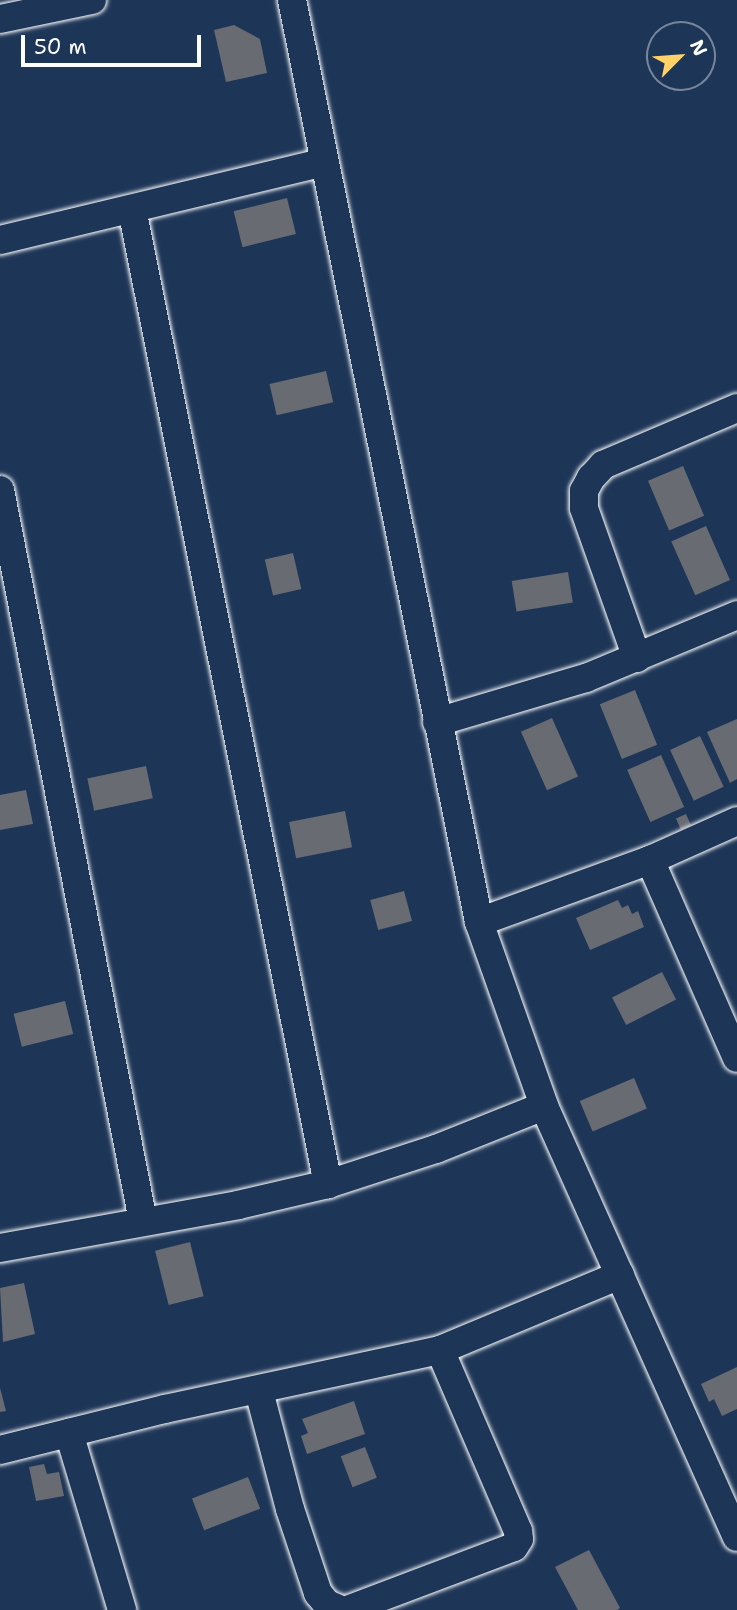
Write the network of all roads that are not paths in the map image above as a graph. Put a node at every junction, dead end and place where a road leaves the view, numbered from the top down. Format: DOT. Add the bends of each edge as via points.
graph roads {
  1 [pos="92,0"];
  2 [pos="292,0"];
  3 [pos="0,19"];
  4 [pos="324,162"];
  5 [pos="132,209"];
  6 [pos="0,240"];
  7 [pos="737,408"];
  8 [pos="0,491"];
  9 [pos="737,615"];
  10 [pos="637,658"];
  11 [pos="437,722"];
  12 [pos="737,821"];
  13 [pos="650,860"];
  14 [pos="479,922"];
  15 [pos="737,1058"];
  16 [pos="544,1106"];
  17 [pos="328,1184"];
  18 [pos="144,1222"];
  19 [pos="0,1248"];
  20 [pos="620,1275"];
  21 [pos="440,1350"];
  22 [pos="259,1391"];
  23 [pos="69,1433"];
  24 [pos="0,1450"];
  25 [pos="737,1537"];
  26 [pos="122,1610"];
  27 [pos="341,1610"];
  28 [pos="347,1610"];
  1 -- 3 [label="street"];
  2 -- 4 [label="street"];
  4 -- 5 [label="street"];
  4 -- 11 [label="street"];
  5 -- 6 [label="street"];
  5 -- 17 [label="street"];
  7 -- 10 [label="street" via="603,465 584,491 584,508"];
  8 -- 18 [label="street"];
  9 -- 10 [label="street"];
  10 -- 11 [label="street"];
  11 -- 14 [label="street"];
  12 -- 13 [label="street"];
  13 -- 14 [label="street"];
  13 -- 15 [label="street"];
  14 -- 16 [label="street"];
  16 -- 17 [label="street" via="425,1153"];
  16 -- 20 [label="street"];
  17 -- 18 [label="street"];
  18 -- 19 [label="street"];
  20 -- 21 [label="street"];
  20 -- 25 [label="street"];
  21 -- 22 [label="street"];
  21 -- 28 [label="street" via="519,1539 514,1546"];
  22 -- 23 [label="street"];
  22 -- 27 [label="street" via="318,1593"];
  23 -- 24 [label="street"];
  23 -- 26 [label="street"];
}
